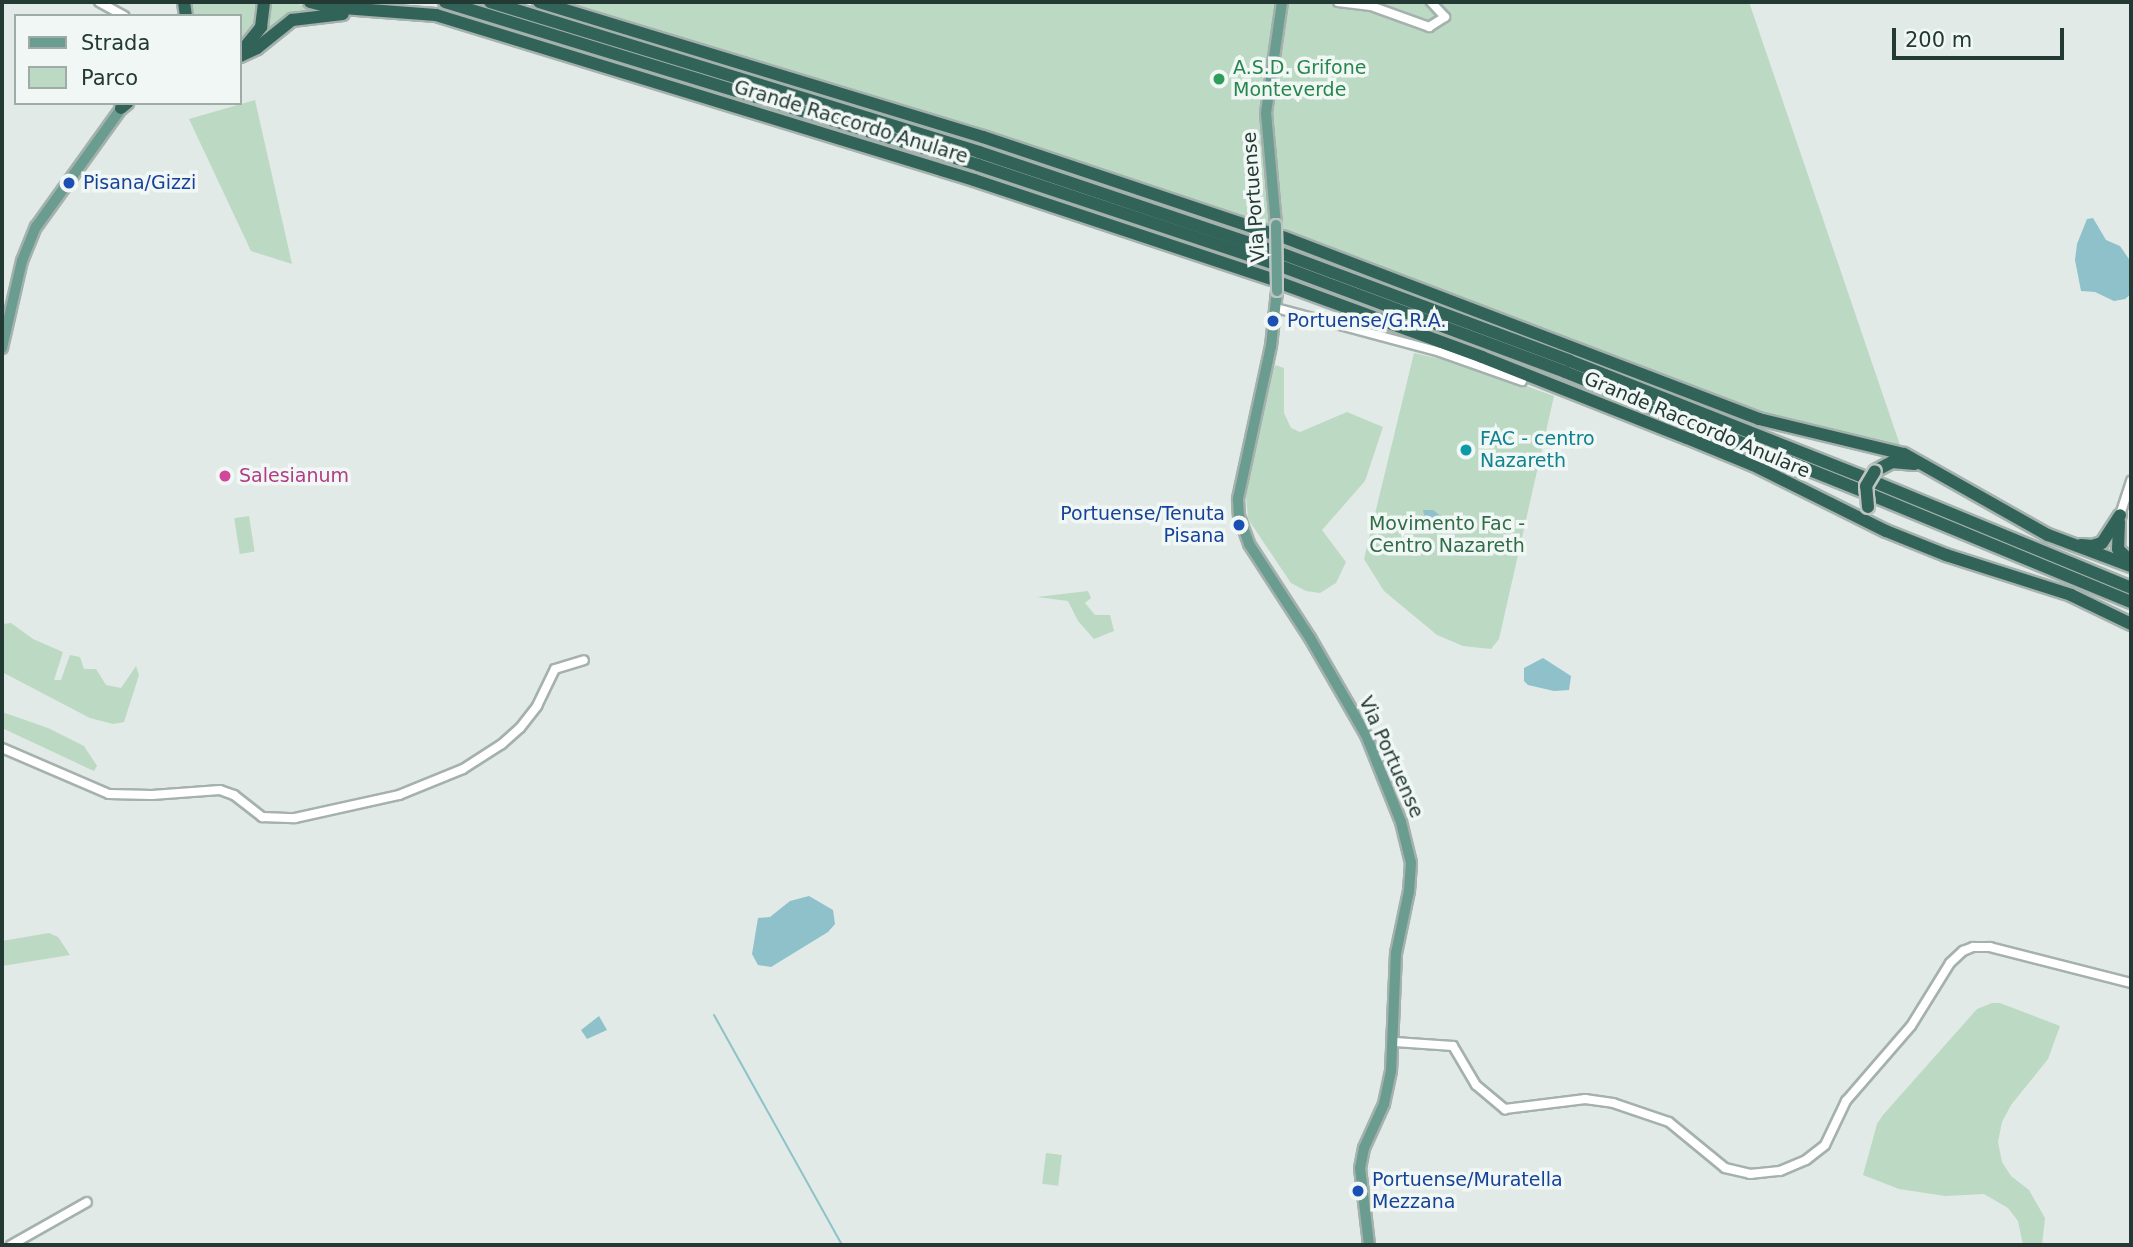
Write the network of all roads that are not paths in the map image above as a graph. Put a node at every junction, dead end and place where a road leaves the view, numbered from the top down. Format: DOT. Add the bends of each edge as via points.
graph roads {
  1 [pos="99,2"];
  2 [pos="264,2"];
  3 [pos="310,2"];
  4 [pos="445,2"];
  5 [pos="490,2"];
  6 [pos="539,2"];
  7 [pos="552,2"];
  8 [pos="1282,2"];
  9 [pos="1338,2"];
  10 [pos="1431,2"];
  11 [pos="416,12"];
  12 [pos="120,14"];
  13 [pos="603,21"];
  14 [pos="242,48"];
  15 [pos="242,55"];
  16 [pos="124,105"];
  17 [pos="1276,232"];
  18 [pos="1274,255"];
  19 [pos="1283,267"];
  20 [pos="1277,285"];
  21 [pos="1276,308"];
  22 [pos="2,348"];
  23 [pos="1522,381"];
  24 [pos="1948,477"];
  25 [pos="2131,481"];
  26 [pos="1869,483"];
  27 [pos="2120,515"];
  28 [pos="2048,535"];
  29 [pos="1922,545"];
  30 [pos="2131,566"];
  31 [pos="2131,588"];
  32 [pos="2131,601"];
  33 [pos="2131,624"];
  34 [pos="584,660"];
  35 [pos="2,748"];
  36 [pos="2131,983"];
  37 [pos="1395,1042"];
  38 [pos="87,1202"];
  39 [pos="11,1245"];
  40 [pos="1369,1245"];
  1 -- 12 [label="street"];
  2 -- 14 [label="highway" via="261,27"];
  3 -- 11 [label="highway"];
  4 -- 18 [label="highway, Grande Raccordo Anulare"];
  5 -- 18 [label="highway, Grande Raccordo Anulare" via="979,152"];
  6 -- 13 [label="highway"];
  7 -- 13 [label="highway"];
  8 -- 17 [label="main road, Via Portuense" via="1266,113"];
  9 -- 10 [label="street" via="1371,6 1429,27 1445,18"];
  11 -- 15 [label="highway" via="297,18"];
  11 -- 20 [label="highway, Grande Raccordo Anulare" via="911,161"];
  13 -- 17 [label="highway, Grande Raccordo Anulare"];
  16 -- 22 [label="main road" via="33,233"];
  17 -- 20 [label="main road, Via Portuense, bridge"];
  17 -- 24 [label="highway, Grande Raccordo Anulare" via="1759,419 1892,451"];
  18 -- 26 [label="highway, Grande Raccordo Anulare" via="1570,361"];
  19 -- 26 [label="highway, Grande Raccordo Anulare"];
  20 -- 21 [label="main road, Via Portuense"];
  20 -- 29 [label="highway, Grande Raccordo Anulare" via="1482,357 1709,447"];
  21 -- 23 [label="street" via="1440,352"];
  21 -- 37 [label="main road, Via Portuense" via="1237,506 1249,544 1366,735 1406,837 1410,876 1396,953"];
  24 -- 26 [label="highway" via="1899,462 1886,464"];
  24 -- 28 [label="highway, Grande Raccordo Anulare"];
  25 -- 27 [label="street"];
  26 -- 29 [label="highway, bridge" via="1868,507 1881,523"];
  26 -- 31 [label="highway, Grande Raccordo Anulare"];
  26 -- 32 [label="highway, Grande Raccordo Anulare"];
  27 -- 28 [label="highway" via="2103,541 2094,546"];
  27 -- 30 [label="highway" via="2116,545"];
  28 -- 30 [label="highway" via="2089,556"];
  29 -- 33 [label="highway, Grande Raccordo Anulare" via="2071,595"];
  34 -- 35 [label="street" via="557,667 520,728 463,769 399,795 295,818 262,817 220,790 109,794"];
  36 -- 37 [label="street" via="1990,947 1963,951 1950,963 1911,1026 1846,1101 1825,1145 1793,1166 1750,1174 1725,1168 1669,1122 1614,1103 1585,1099 1505,1109 1476,1085 1453,1046"];
  37 -- 40 [label="main road, Via Portuense" via="1385,1100 1360,1168"];
  38 -- 39 [label="street"];
}
